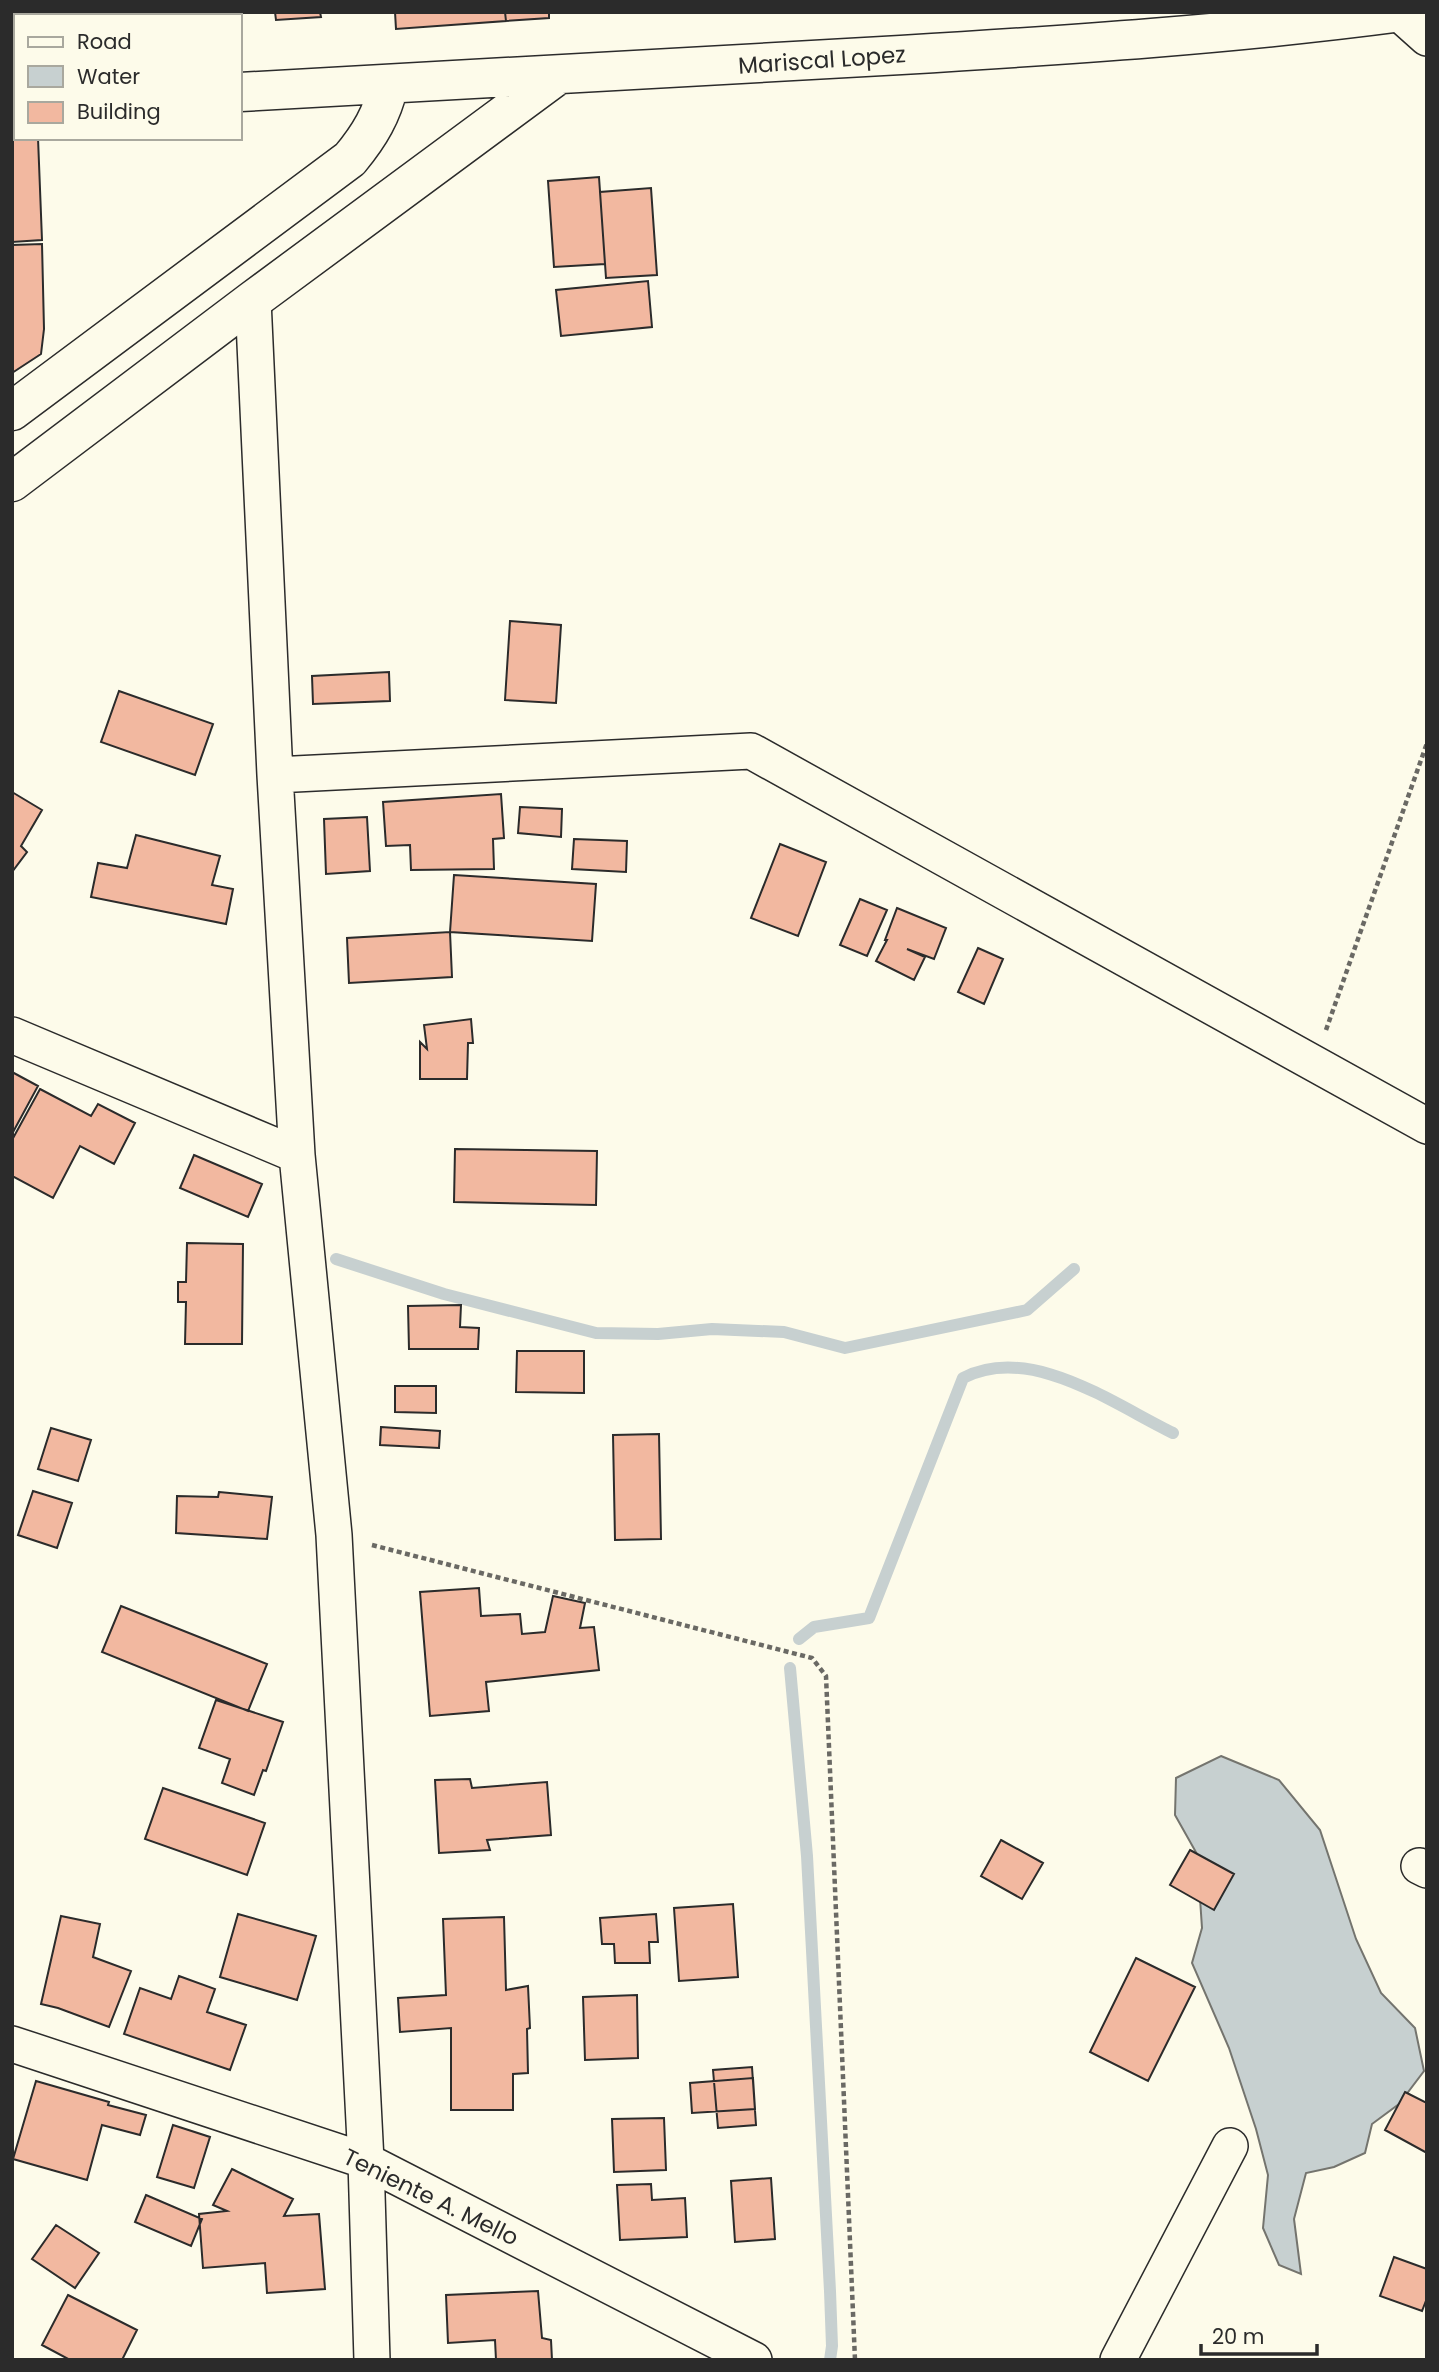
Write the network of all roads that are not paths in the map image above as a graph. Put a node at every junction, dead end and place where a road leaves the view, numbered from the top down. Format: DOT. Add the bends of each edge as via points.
graph roads {
  1 [pos="1401,12"];
  2 [pos="1427,38"];
  3 [pos="555,77"];
  4 [pos="389,85"];
  5 [pos="242,92"];
  6 [pos="253,300"];
  7 [pos="12,411"];
  8 [pos="12,482"];
  9 [pos="275,775"];
  10 [pos="12,1035"];
  11 [pos="1427,1126"];
  12 [pos="297,1155"];
  13 [pos="12,2044"];
  14 [pos="1230,2146"];
  15 [pos="366,2161"];
  16 [pos="372,2360"];
  17 [pos="754,2360"];
  18 [pos="1118,2360"];
  1 -- 2 [label="street"];
  1 -- 3 [label="street, Mariscal Lopez" via="1088,43"];
  3 -- 4 [label="street, Mariscal Lopez"];
  3 -- 6 [label="street"];
  4 -- 5 [label="street, Mariscal Lopez"];
  4 -- 7 [label="street" via="380,116 350,159"];
  6 -- 8 [label="street"];
  6 -- 9 [label="street"];
  9 -- 11 [label="street" via="751,751"];
  9 -- 12 [label="street"];
  10 -- 12 [label="street"];
  12 -- 15 [label="street" via="334,1535"];
  13 -- 15 [label="street, Teniente A. Mello"];
  14 -- 18 [label="street"];
  15 -- 16 [label="street"];
  15 -- 17 [label="street, Teniente A. Mello"];
}
